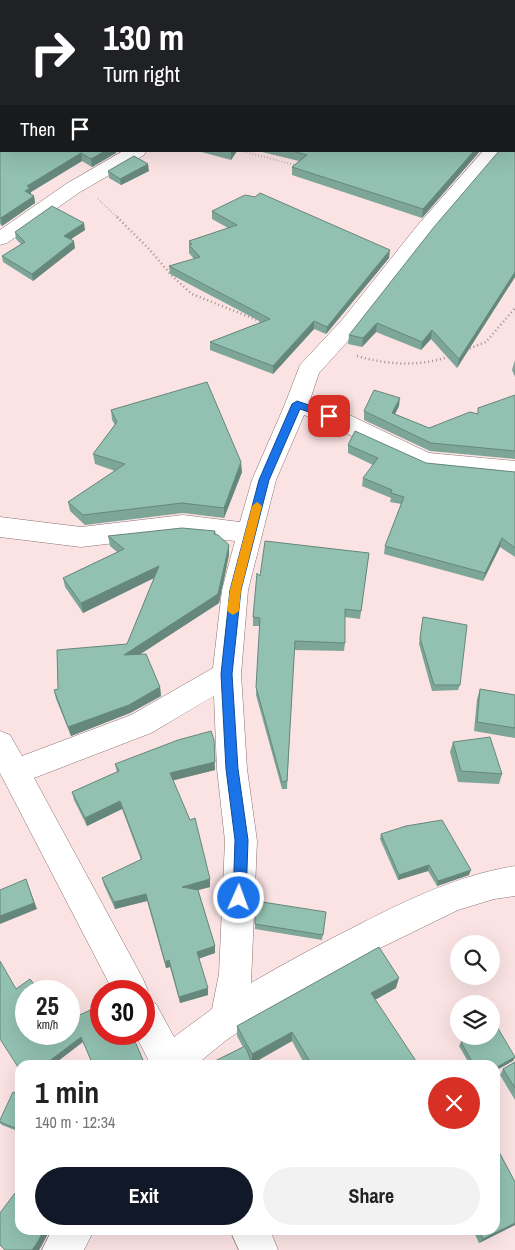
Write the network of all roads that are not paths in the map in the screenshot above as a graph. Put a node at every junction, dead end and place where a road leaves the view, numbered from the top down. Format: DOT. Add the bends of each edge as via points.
graph roads {
  1 [pos="135,152"];
  2 [pos="492,152"];
  3 [pos="0,239"];
  4 [pos="297,404"];
  5 [pos="515,470"];
  6 [pos="0,527"];
  7 [pos="250,533"];
  8 [pos="226,674"];
  9 [pos="0,744"];
  10 [pos="15,772"];
  11 [pos="515,881"];
  12 [pos="125,980"];
  13 [pos="227,1017"];
  14 [pos="155,1037"];
  15 [pos="167,1060"];
  16 [pos="176,1060"];
  17 [pos="72,1235"];
  18 [pos="252,1235"];
  19 [pos="61,1250"];
  20 [pos="259,1250"];
  1 -- 3 [label="street" via="82,182"];
  2 -- 4 [label="street" via="424,230 350,325 308,370"];
  4 -- 5 [label="street" via="425,461"];
  4 -- 7 [label="street" via="264,480"];
  6 -- 7 [label="street" via="81,538 183,525"];
  7 -- 8 [label="street" via="235,590"];
  8 -- 10 [label="street" via="141,724"];
  8 -- 13 [label="street" via="232,769 241,840 236,974"];
  9 -- 10 [label="street"];
  10 -- 12 [label="street"];
  11 -- 13 [label="street" via="497,883 443,900 305,970"];
  13 -- 16 [label="street"];
  14 -- 15 [label="street"];
  17 -- 19 [label="street"];
  18 -- 20 [label="street"];
}
